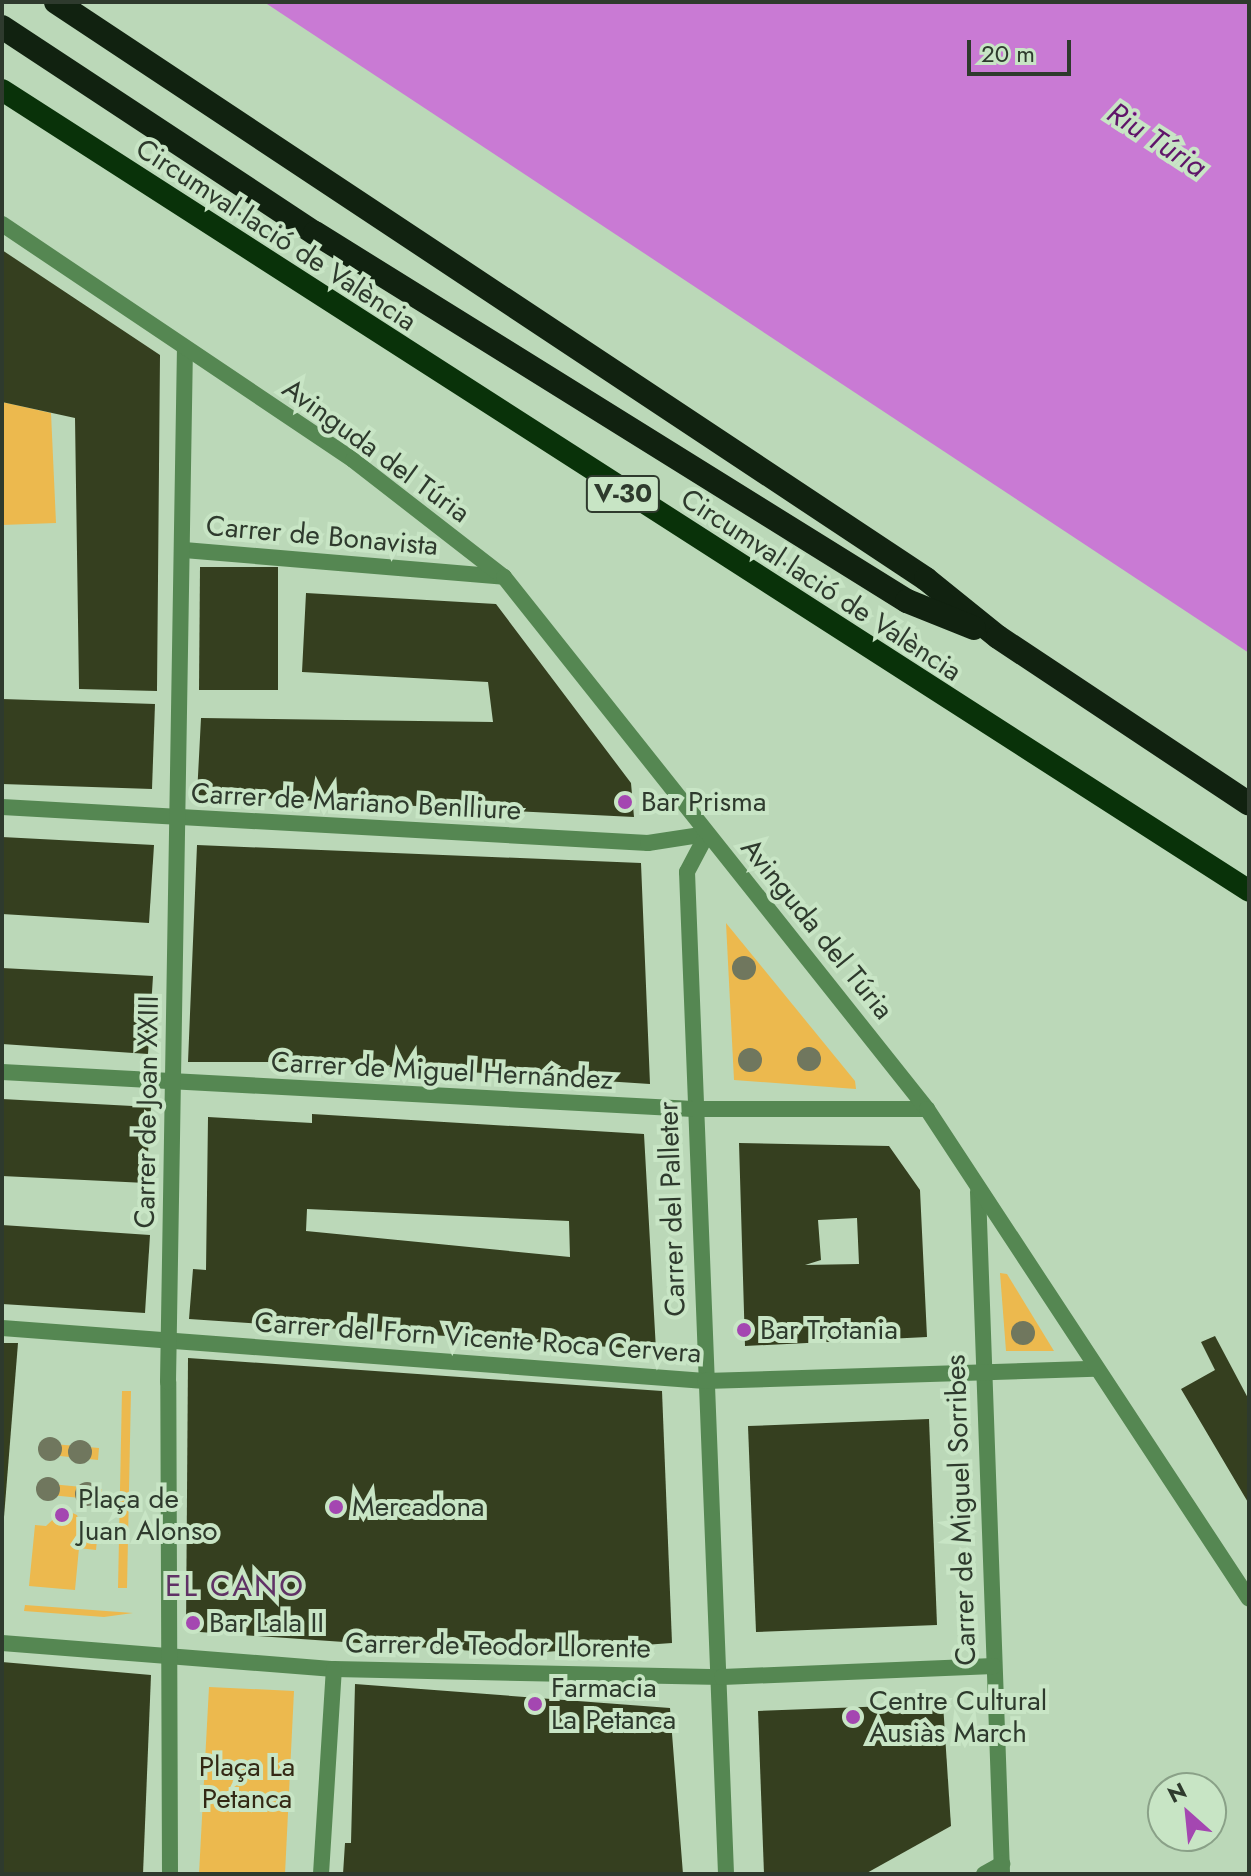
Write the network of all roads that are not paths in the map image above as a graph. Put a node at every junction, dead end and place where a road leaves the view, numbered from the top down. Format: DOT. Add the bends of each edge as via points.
graph roads {
  1 [pos="56,2"];
  2 [pos="2,27"];
  3 [pos="2,90"];
  4 [pos="2,224"];
  5 [pos="185,350"];
  6 [pos="184,550"];
  7 [pos="504,577"];
  8 [pos="998,637"];
  9 [pos="1249,804"];
  10 [pos="2,807"];
  11 [pos="177,819"];
  12 [pos="707,834"];
  13 [pos="1249,891"];
  14 [pos="2,1072"];
  15 [pos="175,1084"];
  16 [pos="693,1109"];
  17 [pos="927,1109"];
  18 [pos="978,1192"];
  19 [pos="2,1328"];
  20 [pos="168,1341"];
  21 [pos="1095,1369"];
  22 [pos="981,1376"];
  23 [pos="705,1381"];
  24 [pos="1249,1599"];
  25 [pos="2,1643"];
  26 [pos="166,1660"];
  27 [pos="994,1666"];
  28 [pos="334,1669"];
  29 [pos="722,1677"];
  30 [pos="1002,1869"];
  31 [pos="170,1874"];
  32 [pos="321,1874"];
  33 [pos="726,1874"];
  34 [pos="984,1874"];
  1 -- 8 [label="highway, Circumval·lació de València" via="926,579"];
  2 -- 8 [label="highway" via="315,233 907,601"];
  3 -- 13 [label="highway, Circumval·lació de València / V-30"];
  4 -- 5 [label="street, Avinguda del Túria"];
  5 -- 6 [label="street, Carrer de Joan XXIII"];
  5 -- 7 [label="street, Avinguda del Túria" via="353,460"];
  6 -- 7 [label="street, Carrer de Bonavista"];
  6 -- 11 [label="street, Carrer de Joan XXIII"];
  7 -- 12 [label="street, Avinguda del Túria"];
  8 -- 9 [label="highway, Circumval·lació de València"];
  10 -- 11 [label="street, Carrer de Mariano Benlliure"];
  11 -- 12 [label="street, Carrer de Mariano Benlliure" via="648,843"];
  11 -- 15 [label="street, Carrer de Joan XXIII"];
  12 -- 16 [label="street, Carrer del Palleter" via="687,872"];
  12 -- 17 [label="street, Avinguda del Túria"];
  14 -- 15 [label="street, Carrer de Miguel Hernández"];
  15 -- 16 [label="street, Carrer de Miguel Hernández"];
  15 -- 20 [label="street, Carrer de Joan XXIII"];
  16 -- 17 [label="street, Carrer de Miguel Hernández"];
  16 -- 23 [label="street, Carrer del Palleter"];
  17 -- 18 [label="street, Avinguda del Túria"];
  18 -- 21 [label="street, Avinguda del Túria"];
  18 -- 22 [label="street, Carrer de Miguel Sorribes"];
  19 -- 20 [label="street, Carrer del Forn Vicente Roca Cervera"];
  20 -- 23 [label="street, Carrer del Forn Vicente Roca Cervera"];
  20 -- 26 [label="street, Carrer de Joan XXIII"];
  21 -- 22 [label="street, Carrer del Forn Vicente Roca Cervera"];
  21 -- 24 [label="street, Avinguda del Túria"];
  22 -- 23 [label="street, Carrer del Forn Vicente Roca Cervera"];
  22 -- 27 [label="street, Carrer de Miguel Sorribes"];
  23 -- 29 [label="street, Carrer del Palleter"];
  25 -- 26 [label="street, Carrer de Teodor Llorente"];
  26 -- 28 [label="street, Carrer de Teodor Llorente"];
  26 -- 31 [label="street, Carrer de Joan XXIII"];
  27 -- 29 [label="street, Carrer de Teodor Llorente"];
  27 -- 30 [label="street, Carrer de Miguel Sorribes"];
  28 -- 29 [label="street, Carrer de Teodor Llorente"];
  28 -- 32 [label="street"];
  29 -- 33 [label="street, Carrer del Palleter"];
  30 -- 34 [label="street"];
}
